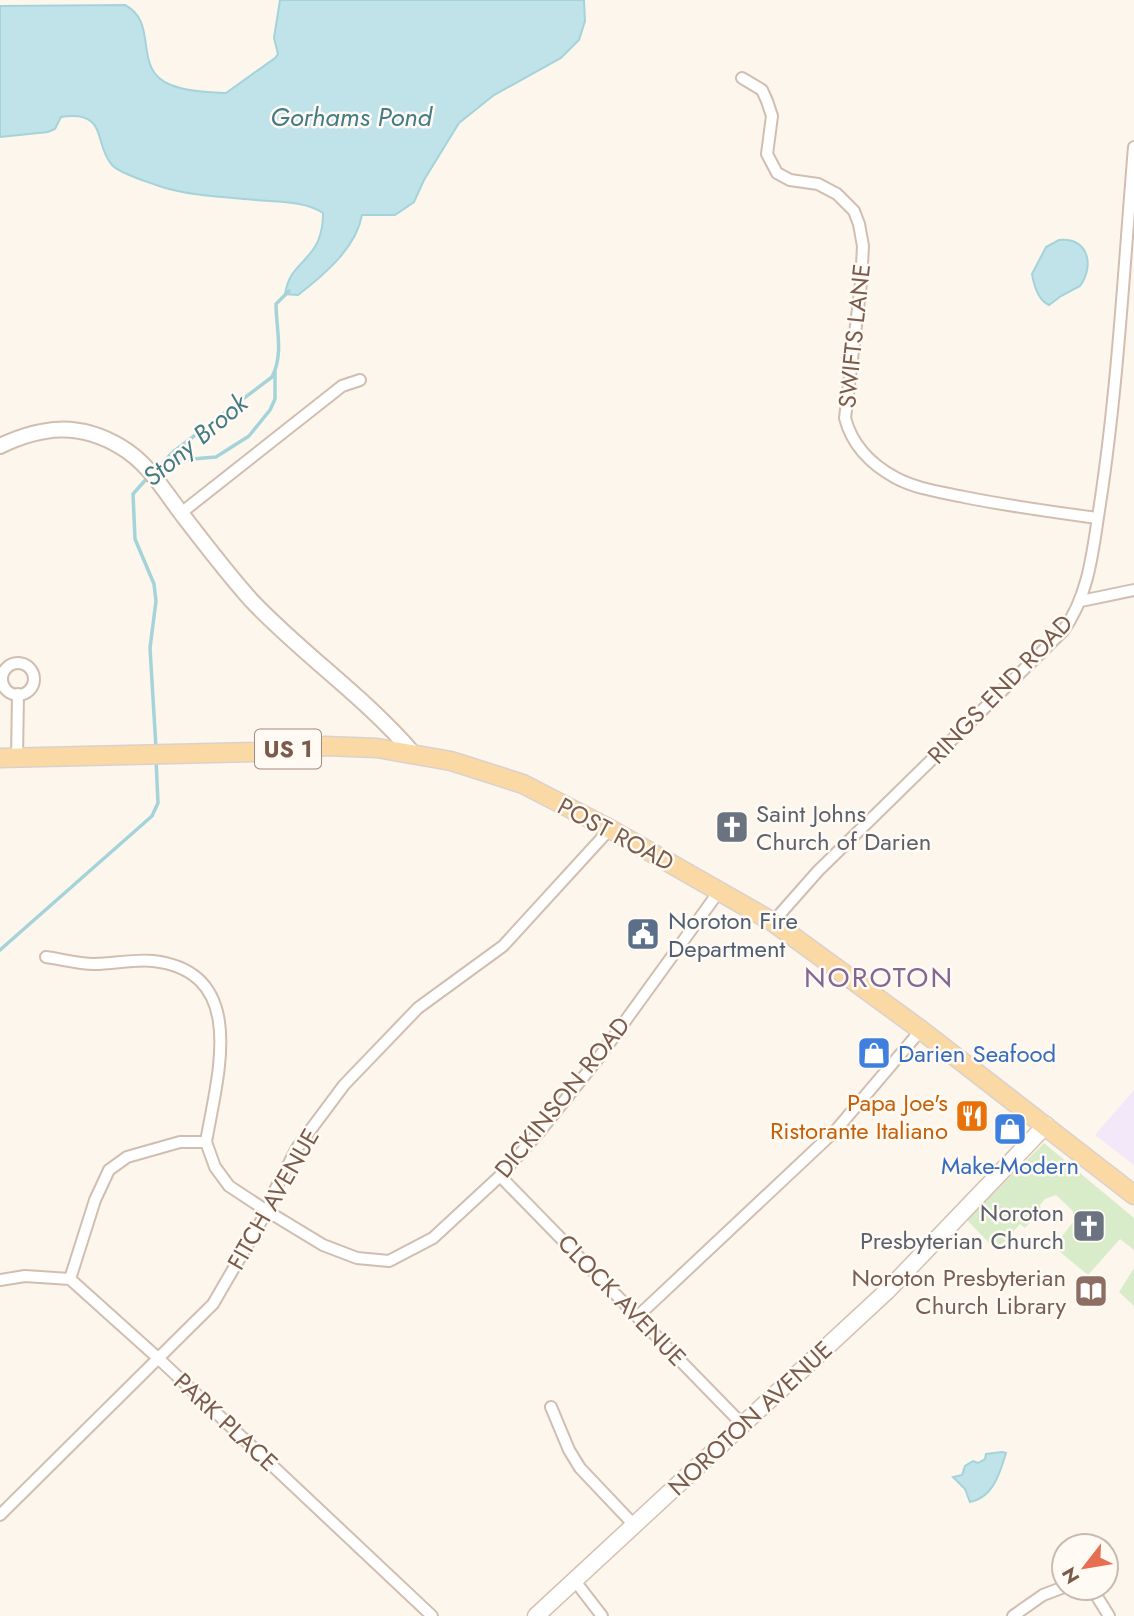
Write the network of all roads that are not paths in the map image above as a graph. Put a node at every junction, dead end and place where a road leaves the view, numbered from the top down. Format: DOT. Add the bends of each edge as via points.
graph roads {
  1 [pos="742,78"];
  2 [pos="1134,147"];
  3 [pos="360,380"];
  4 [pos="0,446"];
  5 [pos="181,513"];
  6 [pos="1097,518"];
  7 [pos="1134,590"];
  8 [pos="1081,601"];
  9 [pos="18,694"];
  10 [pos="413,752"];
  11 [pos="8,758"];
  12 [pos="610,829"];
  13 [pos="720,890"];
  14 [pos="774,922"];
  15 [pos="46,957"];
  16 [pos="921,1030"];
  17 [pos="1046,1125"];
  18 [pos="206,1142"];
  19 [pos="500,1176"];
  20 [pos="1134,1195"];
  21 [pos="267,1211"];
  22 [pos="70,1279"];
  23 [pos="0,1280"];
  24 [pos="638,1316"];
  25 [pos="159,1359"];
  26 [pos="551,1407"];
  27 [pos="743,1424"];
  28 [pos="0,1515"];
  29 [pos="635,1526"];
  30 [pos="575,1581"];
  31 [pos="1050,1592"];
  32 [pos="432,1616"];
  33 [pos="536,1616"];
  34 [pos="602,1616"];
  35 [pos="1013,1616"];
  1 -- 6 [label="street, SWIFTS LANE" via="762,90 767,101 772,116 767,154 777,173 837,194 854,211 859,224 861,283 845,418 859,448 881,469 916,487"];
  2 -- 6 [label="street, RINGS END ROAD" via="1110,441"];
  3 -- 5 [label="street" via="342,386"];
  4 -- 5 [label="street" via="29,433 66,428 113,442 152,475"];
  5 -- 10 [label="street" via="254,602"];
  6 -- 8 [label="street, RINGS END ROAD"];
  7 -- 8 [label="street"];
  8 -- 14 [label="street, RINGS END ROAD" via="1063,631 818,871"];
  9 -- 11 [label="street"];
  10 -- 11 [label="main road, POST ROAD / US 1" via="326,746"];
  10 -- 12 [label="main road, POST ROAD / US 1" via="523,784"];
  12 -- 13 [label="main road, POST ROAD / US 1"];
  12 -- 21 [label="street, FITCH AVENUE" via="503,946 418,1009 344,1085 297,1147"];
  13 -- 14 [label="main road, POST ROAD / US 1"];
  13 -- 19 [label="street, DICKINSON ROAD" via="597,1060"];
  14 -- 16 [label="main road, POST ROAD / US 1"];
  15 -- 18 [label="street" via="90,964 150,961 178,965 201,979 216,1006 222,1050"];
  16 -- 17 [label="main road, POST ROAD / US 1"];
  16 -- 24 [label="street" via="836,1130"];
  17 -- 20 [label="main road, POST ROAD / US 1"];
  17 -- 27 [label="main road, NOROTON AVENUE" via="887,1291"];
  18 -- 21 [label="street, DICKINSON ROAD" via="215,1167 229,1186"];
  18 -- 22 [label="street" via="180,1142 127,1157 108,1170"];
  19 -- 21 [label="street, DICKINSON ROAD" via="433,1238 389,1261 357,1258 323,1245"];
  19 -- 24 [label="street, CLOCK AVENUE"];
  21 -- 25 [label="street, FITCH AVENUE" via="213,1304"];
  22 -- 23 [label="street" via="25,1276"];
  22 -- 25 [label="street, PARK PLACE"];
  24 -- 27 [label="street, CLOCK AVENUE"];
  25 -- 28 [label="street, FITCH AVENUE"];
  25 -- 32 [label="street, PARK PLACE"];
  26 -- 29 [label="street" via="580,1468"];
  27 -- 29 [label="main road, NOROTON AVENUE"];
  29 -- 30 [label="main road, NOROTON AVENUE"];
  30 -- 33 [label="main road, NOROTON AVENUE"];
  30 -- 34 [label="street"];
  31 -- 35 [label="street"];
}
